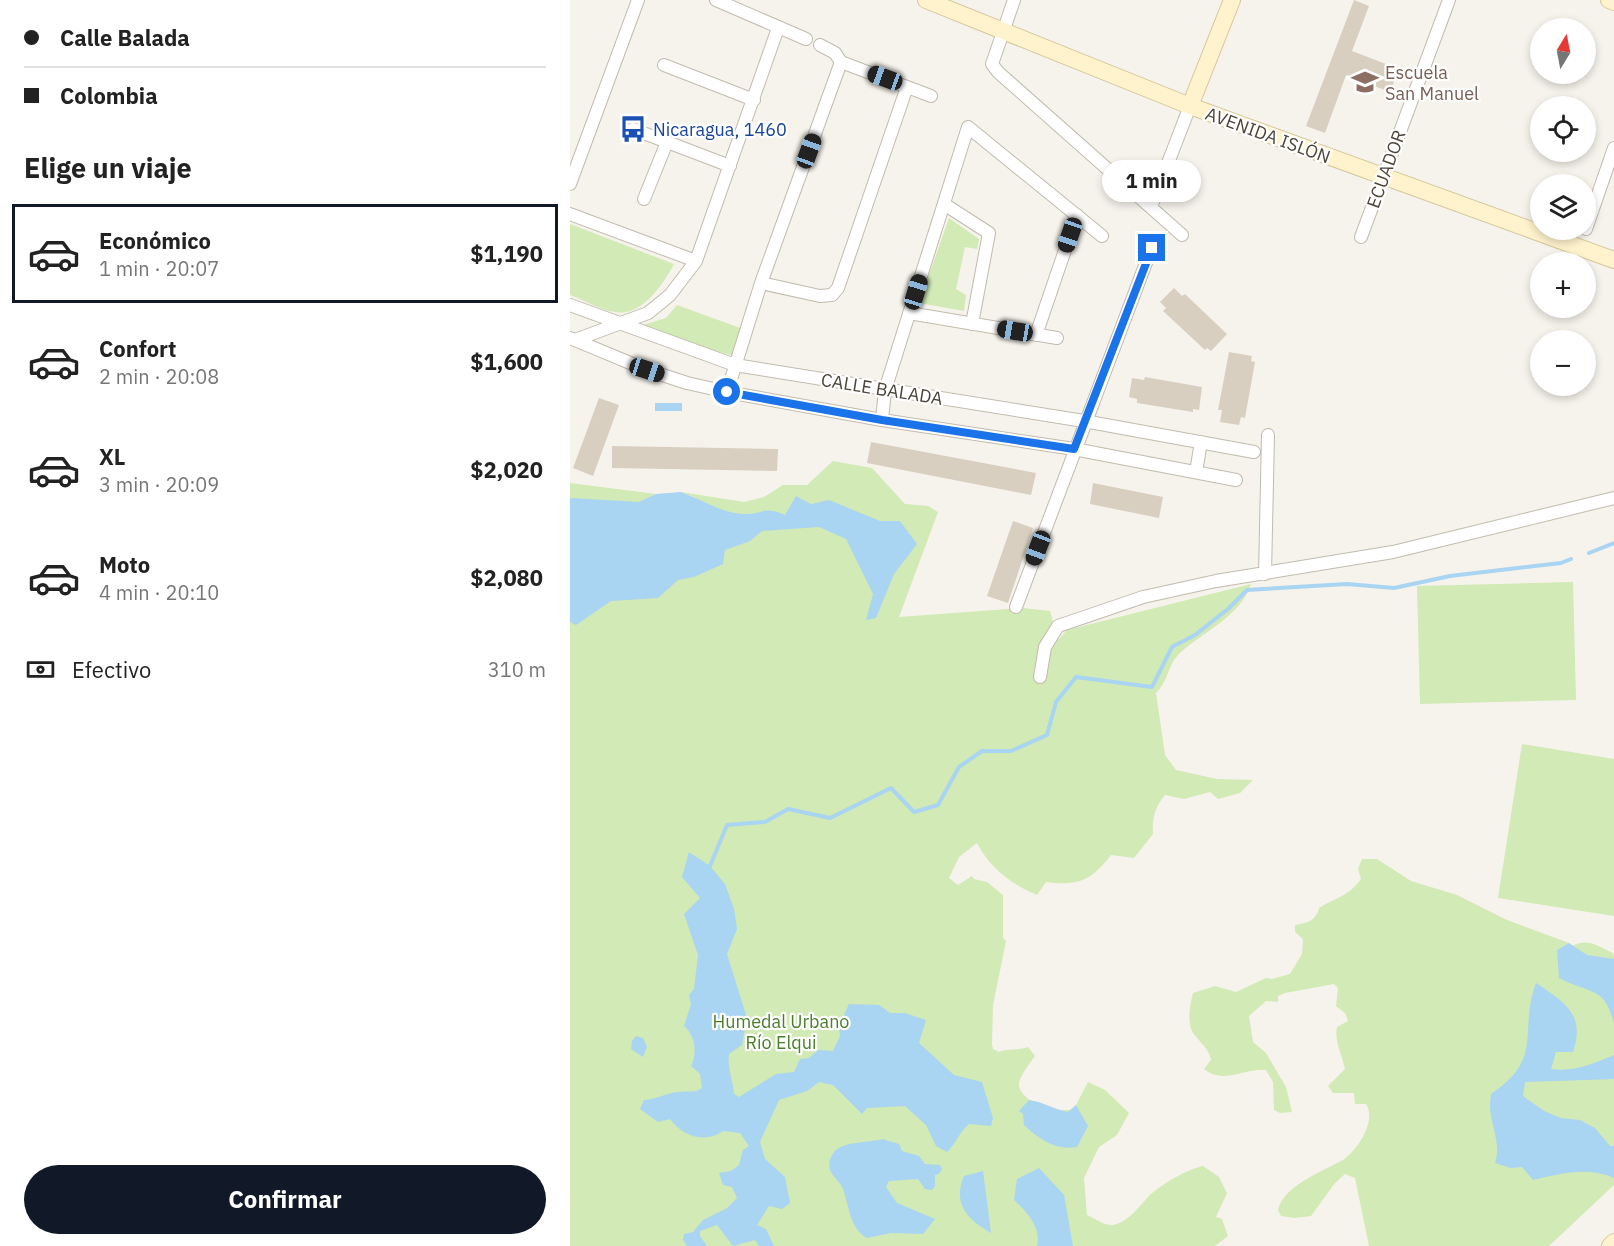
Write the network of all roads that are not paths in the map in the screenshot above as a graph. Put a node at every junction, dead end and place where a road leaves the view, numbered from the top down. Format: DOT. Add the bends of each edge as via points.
graph roads {
  1 [pos="638,0"];
  2 [pos="716,0"];
  3 [pos="926,0"];
  4 [pos="1014,0"];
  5 [pos="1232,0"];
  6 [pos="1449,0"];
  7 [pos="1609,0"];
  8 [pos="1614,2"];
  9 [pos="778,28"];
  10 [pos="1002,29"];
  11 [pos="806,39"];
  12 [pos="820,45"];
  13 [pos="841,62"];
  14 [pos="664,65"];
  15 [pos="908,87"];
  16 [pos="931,96"];
  17 [pos="754,100"];
  18 [pos="1190,105"];
  19 [pos="633,129"];
  20 [pos="667,142"];
  21 [pos="1614,148"];
  22 [pos="730,166"];
  23 [pos="1383,177"];
  24 [pos="570,184"];
  25 [pos="1596,198"];
  26 [pos="644,199"];
  27 [pos="944,204"];
  28 [pos="1152,207"];
  29 [pos="570,214"];
  30 [pos="1077,215"];
  31 [pos="1182,235"];
  32 [pos="1102,236"];
  33 [pos="1361,237"];
  34 [pos="1581,240"];
  35 [pos="1579,247"];
  36 [pos="1152,248"];
  37 [pos="1614,260"];
  38 [pos="696,261"];
  39 [pos="761,283"];
  40 [pos="570,305"];
  41 [pos="909,314"];
  42 [pos="618,324"];
  43 [pos="972,324"];
  44 [pos="1036,335"];
  45 [pos="1057,338"];
  46 [pos="572,339"];
  47 [pos="735,365"];
  48 [pos="885,390"];
  49 [pos="727,392"];
  50 [pos="882,420"];
  51 [pos="1084,421"];
  52 [pos="1268,435"];
  53 [pos="1201,442"];
  54 [pos="1074,449"];
  55 [pos="1254,452"];
  56 [pos="1196,472"];
  57 [pos="1236,480"];
  58 [pos="1614,498"];
  59 [pos="1264,574"];
  60 [pos="1016,607"];
  61 [pos="1040,677"];
  62 [pos="1614,1242"];
  63 [pos="1610,1246"];
  1 -- 24 [label="street"];
  2 -- 9 [label="street"];
  3 -- 10 [label="main road, AVENIDA ISLÓN"];
  4 -- 10 [label="street"];
  5 -- 18 [label="main road"];
  6 -- 23 [label="street, ECUADOR"];
  7 -- 8 [label="main road"];
  9 -- 11 [label="street"];
  9 -- 17 [label="street"];
  10 -- 18 [label="main road, AVENIDA ISLÓN"];
  10 -- 28 [label="street" via="992,64 998,72"];
  12 -- 13 [label="street" via="835,53"];
  13 -- 15 [label="street"];
  13 -- 39 [label="street"];
  14 -- 17 [label="street"];
  15 -- 16 [label="street"];
  15 -- 39 [label="street" via="838,288 832,295 820,296"];
  17 -- 22 [label="street"];
  18 -- 23 [label="main road, AVENIDA ISLÓN"];
  18 -- 28 [label="street"];
  19 -- 20 [label="street"];
  20 -- 22 [label="street"];
  20 -- 26 [label="street"];
  21 -- 25 [label="street"];
  22 -- 38 [label="street"];
  23 -- 33 [label="street, ECUADOR"];
  23 -- 35 [label="main road, AVENIDA ISLÓN"];
  27 -- 30 [label="street" via="968,128"];
  27 -- 41 [label="street"];
  27 -- 43 [label="street" via="989,233"];
  28 -- 31 [label="street"];
  29 -- 38 [label="street"];
  30 -- 32 [label="street"];
  30 -- 44 [label="street"];
  34 -- 35 [label="street"];
  35 -- 37 [label="main road, AVENIDA ISLÓN"];
  36 -- 51 [label="street"];
  38 -- 42 [label="street" via="670,295 648,313"];
  39 -- 47 [label="street"];
  40 -- 42 [label="street, CALLE BALADA"];
  41 -- 43 [label="street"];
  41 -- 48 [label="street"];
  42 -- 46 [label="street"];
  42 -- 47 [label="street, CALLE BALADA"];
  43 -- 44 [label="street"];
  44 -- 45 [label="street"];
  46 -- 49 [label="street, CALLE BALADA" via="647,370"];
  47 -- 48 [label="street, CALLE BALADA"];
  47 -- 49 [label="street"];
  48 -- 50 [label="street"];
  48 -- 51 [label="street, CALLE BALADA"];
  49 -- 50 [label="street, CALLE BALADA"];
  50 -- 54 [label="street, CALLE BALADA"];
  51 -- 53 [label="street, CALLE BALADA"];
  51 -- 54 [label="street"];
  52 -- 59 [label="street"];
  53 -- 55 [label="street, CALLE BALADA"];
  53 -- 56 [label="street"];
  54 -- 56 [label="street, CALLE BALADA"];
  54 -- 60 [label="street"];
  56 -- 57 [label="street, CALLE BALADA"];
  58 -- 59 [label="street" via="1393,552"];
  59 -- 61 [label="street" via="1143,597 1058,626 1045,647"];
  62 -- 63 [label="main road"];
}
